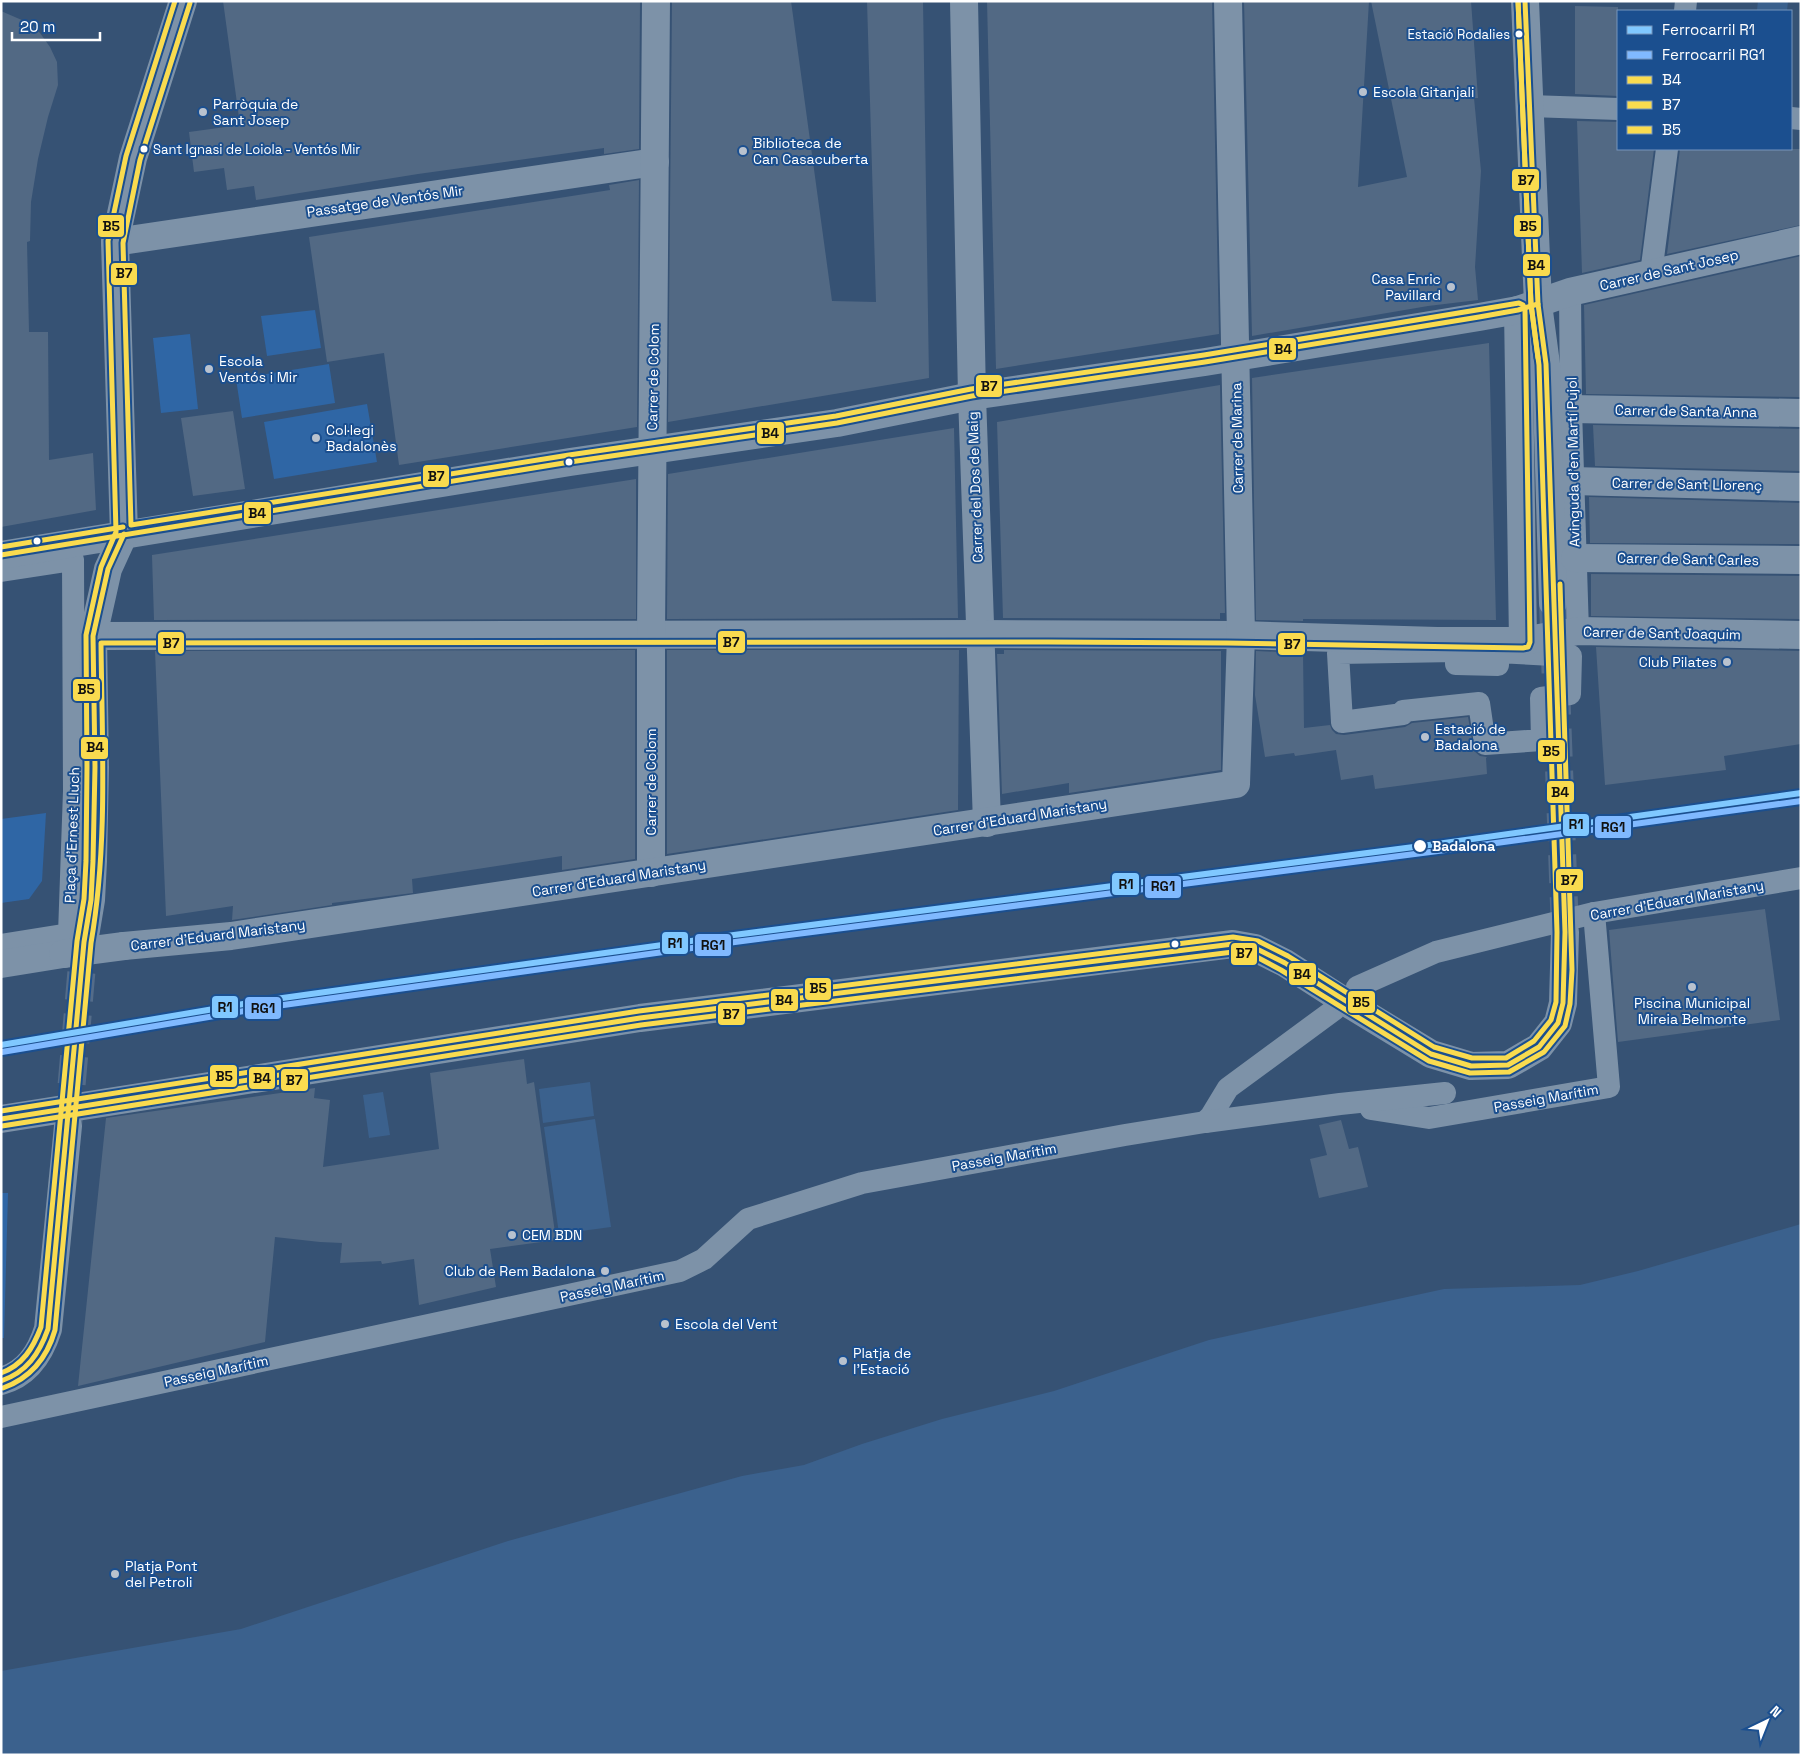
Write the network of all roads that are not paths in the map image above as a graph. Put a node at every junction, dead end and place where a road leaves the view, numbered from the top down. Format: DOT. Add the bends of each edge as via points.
graph roads {
  1 [pos="183,1"];
  2 [pos="656,1"];
  3 [pos="964,1"];
  4 [pos="1228,1"];
  5 [pos="1525,1"];
  6 [pos="1530,106"];
  7 [pos="1617,109"];
  8 [pos="1667,150"];
  9 [pos="656,162"];
  10 [pos="1801,240"];
  11 [pos="115,242"];
  12 [pos="1651,274"];
  13 [pos="1570,292"];
  14 [pos="1528,307"];
  15 [pos="1235,357"];
  16 [pos="972,396"];
  17 [pos="1571,409"];
  18 [pos="1801,413"];
  19 [pos="653,449"];
  20 [pos="1573,481"];
  21 [pos="1801,487"];
  22 [pos="124,534"];
  23 [pos="1,555"];
  24 [pos="1575,558"];
  25 [pos="1801,560"];
  26 [pos="1,571"];
  27 [pos="1553,603"];
  28 [pos="1578,631"];
  29 [pos="980,634"];
  30 [pos="651,635"];
  31 [pos="1241,635"];
  32 [pos="1801,635"];
  33 [pos="93,636"];
  34 [pos="1523,641"];
  35 [pos="1364,720"];
  36 [pos="1236,784"];
  37 [pos="987,823"];
  38 [pos="651,873"];
  39 [pos="1801,878"];
  40 [pos="1594,913"];
  41 [pos="1565,932"];
  42 [pos="1,945"];
  43 [pos="73,948"];
  44 [pos="1,964"];
  45 [pos="1357,987"];
  46 [pos="1334,1010"];
  47 [pos="1445,1093"];
  48 [pos="1340,1104"];
  49 [pos="1,1120"];
  50 [pos="1205,1122"];
  51 [pos="68,1126"];
  52 [pos="1,1381"];
  53 [pos="1,1417"];
  1 -- 11 [label="street" via="133,158"];
  2 -- 9 [label="street, Carrer de Colom"];
  3 -- 16 [label="street, Carrer del Dos de Maig"];
  4 -- 15 [label="street, Carrer de Marina"];
  5 -- 6 [label="street, Avinguda d'en Martí Pujol"];
  6 -- 7 [label="street"];
  6 -- 14 [label="street, Avinguda d'en Martí Pujol"];
  8 -- 12 [label="street"];
  9 -- 11 [label="street, Passatge de Ventós Mir"];
  9 -- 19 [label="street, Carrer de Colom"];
  10 -- 12 [label="street, Carrer de Sant Josep"];
  11 -- 22 [label="street"];
  12 -- 13 [label="street, Carrer de Sant Josep"];
  13 -- 14 [label="street, Carrer de Sant Josep"];
  13 -- 17 [label="street, Avinguda d'en Martí Pujol"];
  14 -- 15 [label="street, Carrer de Sant Josep"];
  14 -- 27 [label="street, Avinguda d'en Martí Pujol" via="1546,364"];
  14 -- 34 [label="street, Avinguda d'en Martí Pujol"];
  15 -- 16 [label="street, Carrer de Sant Josep"];
  15 -- 31 [label="street, Carrer de Marina"];
  16 -- 19 [label="street, Carrer de Sant Josep" via="837,423"];
  16 -- 29 [label="street, Carrer del Dos de Maig"];
  17 -- 18 [label="street, Carrer de Santa Anna"];
  17 -- 20 [label="street, Avinguda d'en Martí Pujol"];
  19 -- 22 [label="street, Carrer de Sant Josep"];
  19 -- 30 [label="street, Carrer de Colom"];
  20 -- 21 [label="street, Carrer de Sant Llorenç"];
  20 -- 24 [label="street, Avinguda d'en Martí Pujol"];
  22 -- 23 [label="street, Carrer de Sant Josep"];
  22 -- 33 [label="street" via="108,569"];
  24 -- 25 [label="street, Carrer de Sant Carles"];
  24 -- 28 [label="street, Avinguda d'en Martí Pujol"];
  26 -- 42 [label="street, Plaça d'Ernest Lluch" via="73,560 74,791 69,934"];
  28 -- 32 [label="street, Carrer de Sant Joaquim"];
  28 -- 34 [label="street, Carrer de Sant Joaquim"];
  29 -- 30 [label="street, Carrer de Sant Joaquim"];
  29 -- 31 [label="street, Carrer de Sant Joaquim"];
  29 -- 37 [label="street, Carrer del Dos de Maig"];
  30 -- 33 [label="street, Carrer de Sant Joaquim"];
  30 -- 38 [label="street, Carrer de Colom"];
  31 -- 34 [label="street, Carrer de Sant Joaquim"];
  31 -- 36 [label="street, Carrer de Marina"];
  33 -- 43 [label="street" via="94,861 91,900"];
  35 -- 35 [label="street" via="1403,714 1402,711 1479,703 1485,744 1542,740 1541,698 1570,694 1570,656 1498,652 1498,665 1456,664 1456,652 1338,653 1342,722"];
  36 -- 37 [label="street, Carrer d'Eduard Maristany"];
  37 -- 38 [label="street, Carrer d'Eduard Maristany"];
  38 -- 43 [label="street, Carrer d'Eduard Maristany, bridge" via="231,936"];
  39 -- 40 [label="street, Carrer d'Eduard Maristany"];
  40 -- 45 [label="street, Carrer d'Eduard Maristany" via="1436,952"];
  40 -- 48 [label="street, Passeig Marítim" via="1609,1087 1429,1118"];
  41 -- 49 [label="street" via="1563,1003 1558,1022 1539,1047 1508,1065 1471,1066 1431,1054 1286,963 1255,948 1226,945 640,1018"];
  43 -- 44 [label="street, Carrer d'Eduard Maristany"];
  46 -- 50 [label="street" via="1228,1088"];
  47 -- 48 [label="street, Passeig Marítim"];
  48 -- 50 [label="street, Passeig Marítim"];
  50 -- 53 [label="street, Passeig Marítim" via="862,1184 748,1219 704,1259 680,1271"];
  51 -- 52 [label="street" via="48,1330 31,1364"];
}
